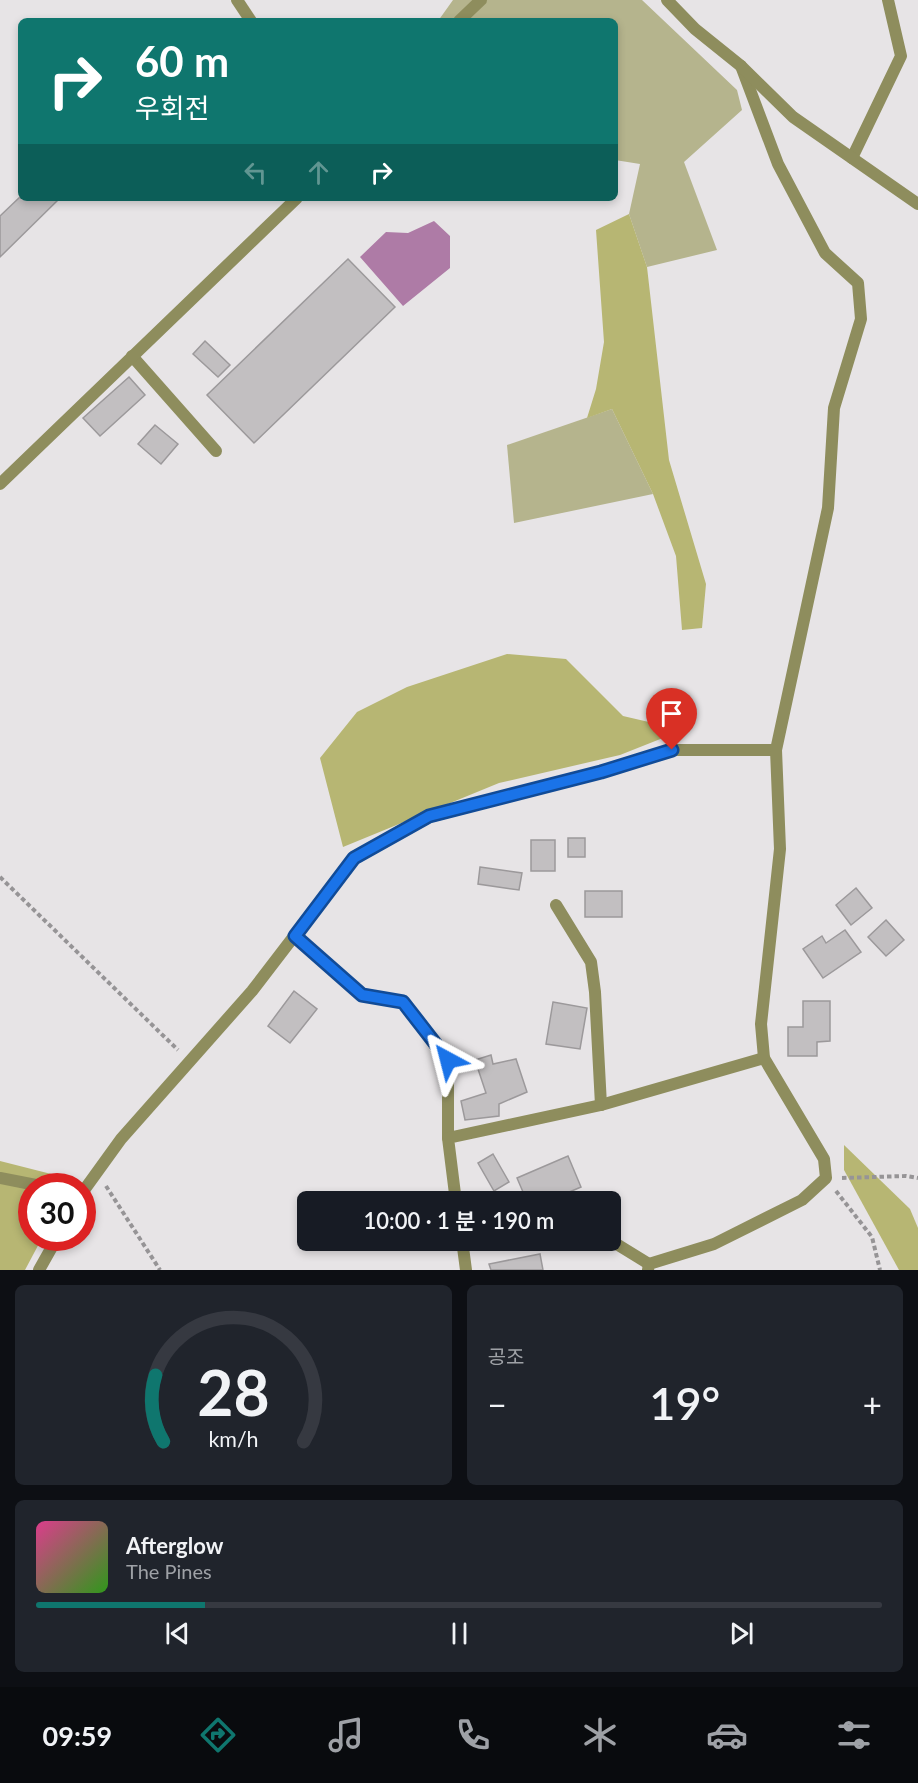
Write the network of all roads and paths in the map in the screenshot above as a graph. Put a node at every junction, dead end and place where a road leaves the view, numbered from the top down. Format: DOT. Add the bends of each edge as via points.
graph roads {
  1 [pos="237,0"];
  2 [pos="481,0"];
  3 [pos="667,0"];
  4 [pos="888,0"];
  5 [pos="249,18"];
  6 [pos="462,18"];
  7 [pos="741,66"];
  8 [pos="852,158"];
  9 [pos="294,201"];
  10 [pos="918,204"];
  11 [pos="132,356"];
  12 [pos="216,451"];
  13 [pos="0,484"];
  14 [pos="776,750"];
  15 [pos="0,877"];
  16 [pos="556,905"];
  17 [pos="295,936"];
  18 [pos="764,1058"];
  19 [pos="190,1063"];
  20 [pos="601,1105"];
  21 [pos="448,1138"];
  22 [pos="97,1173"];
  23 [pos="0,1178"];
  24 [pos="826,1178"];
  25 [pos="918,1178"];
  26 [pos="18,1182"];
  27 [pos="455,1191"];
  28 [pos="621,1248"];
  29 [pos="50,1251"];
  30 [pos="463,1251"];
  31 [pos="649,1267"];
  32 [pos="39,1270"];
  33 [pos="160,1270"];
  34 [pos="466,1270"];
  35 [pos="880,1270"];
  1 -- 5 [label="street"];
  2 -- 6 [label="street"];
  3 -- 7 [label="street" via="695,29"];
  4 -- 8 [label="street" via="901,56"];
  7 -- 8 [label="street" via="793,117"];
  7 -- 14 [label="street" via="778,164 825,254 858,283 861,319 834,408 828,508"];
  8 -- 10 [label="street"];
  9 -- 11 [label="street"];
  11 -- 12 [label="street"];
  11 -- 13 [label="street"];
  14 -- 17 [label="street" via="672,750 429,816 354,858"];
  14 -- 18 [label="street" via="780,849 761,1024"];
  15 -- 19 [label="path"];
  16 -- 20 [label="street" via="591,962"];
  17 -- 19 [label="street"];
  17 -- 21 [label="street" via="362,995 403,1002 448,1060"];
  18 -- 20 [label="street"];
  18 -- 24 [label="street" via="824,1159"];
  19 -- 22 [label="street" via="121,1139"];
  20 -- 21 [label="street"];
  21 -- 27 [label="street"];
  22 -- 33 [label="path"];
  23 -- 26 [label="street"];
  24 -- 25 [label="path"];
  24 -- 31 [label="street" via="802,1200 714,1244"];
  24 -- 35 [label="path" via="872,1237"];
  28 -- 31 [label="street"];
  29 -- 32 [label="street"];
  30 -- 34 [label="street"];
}
